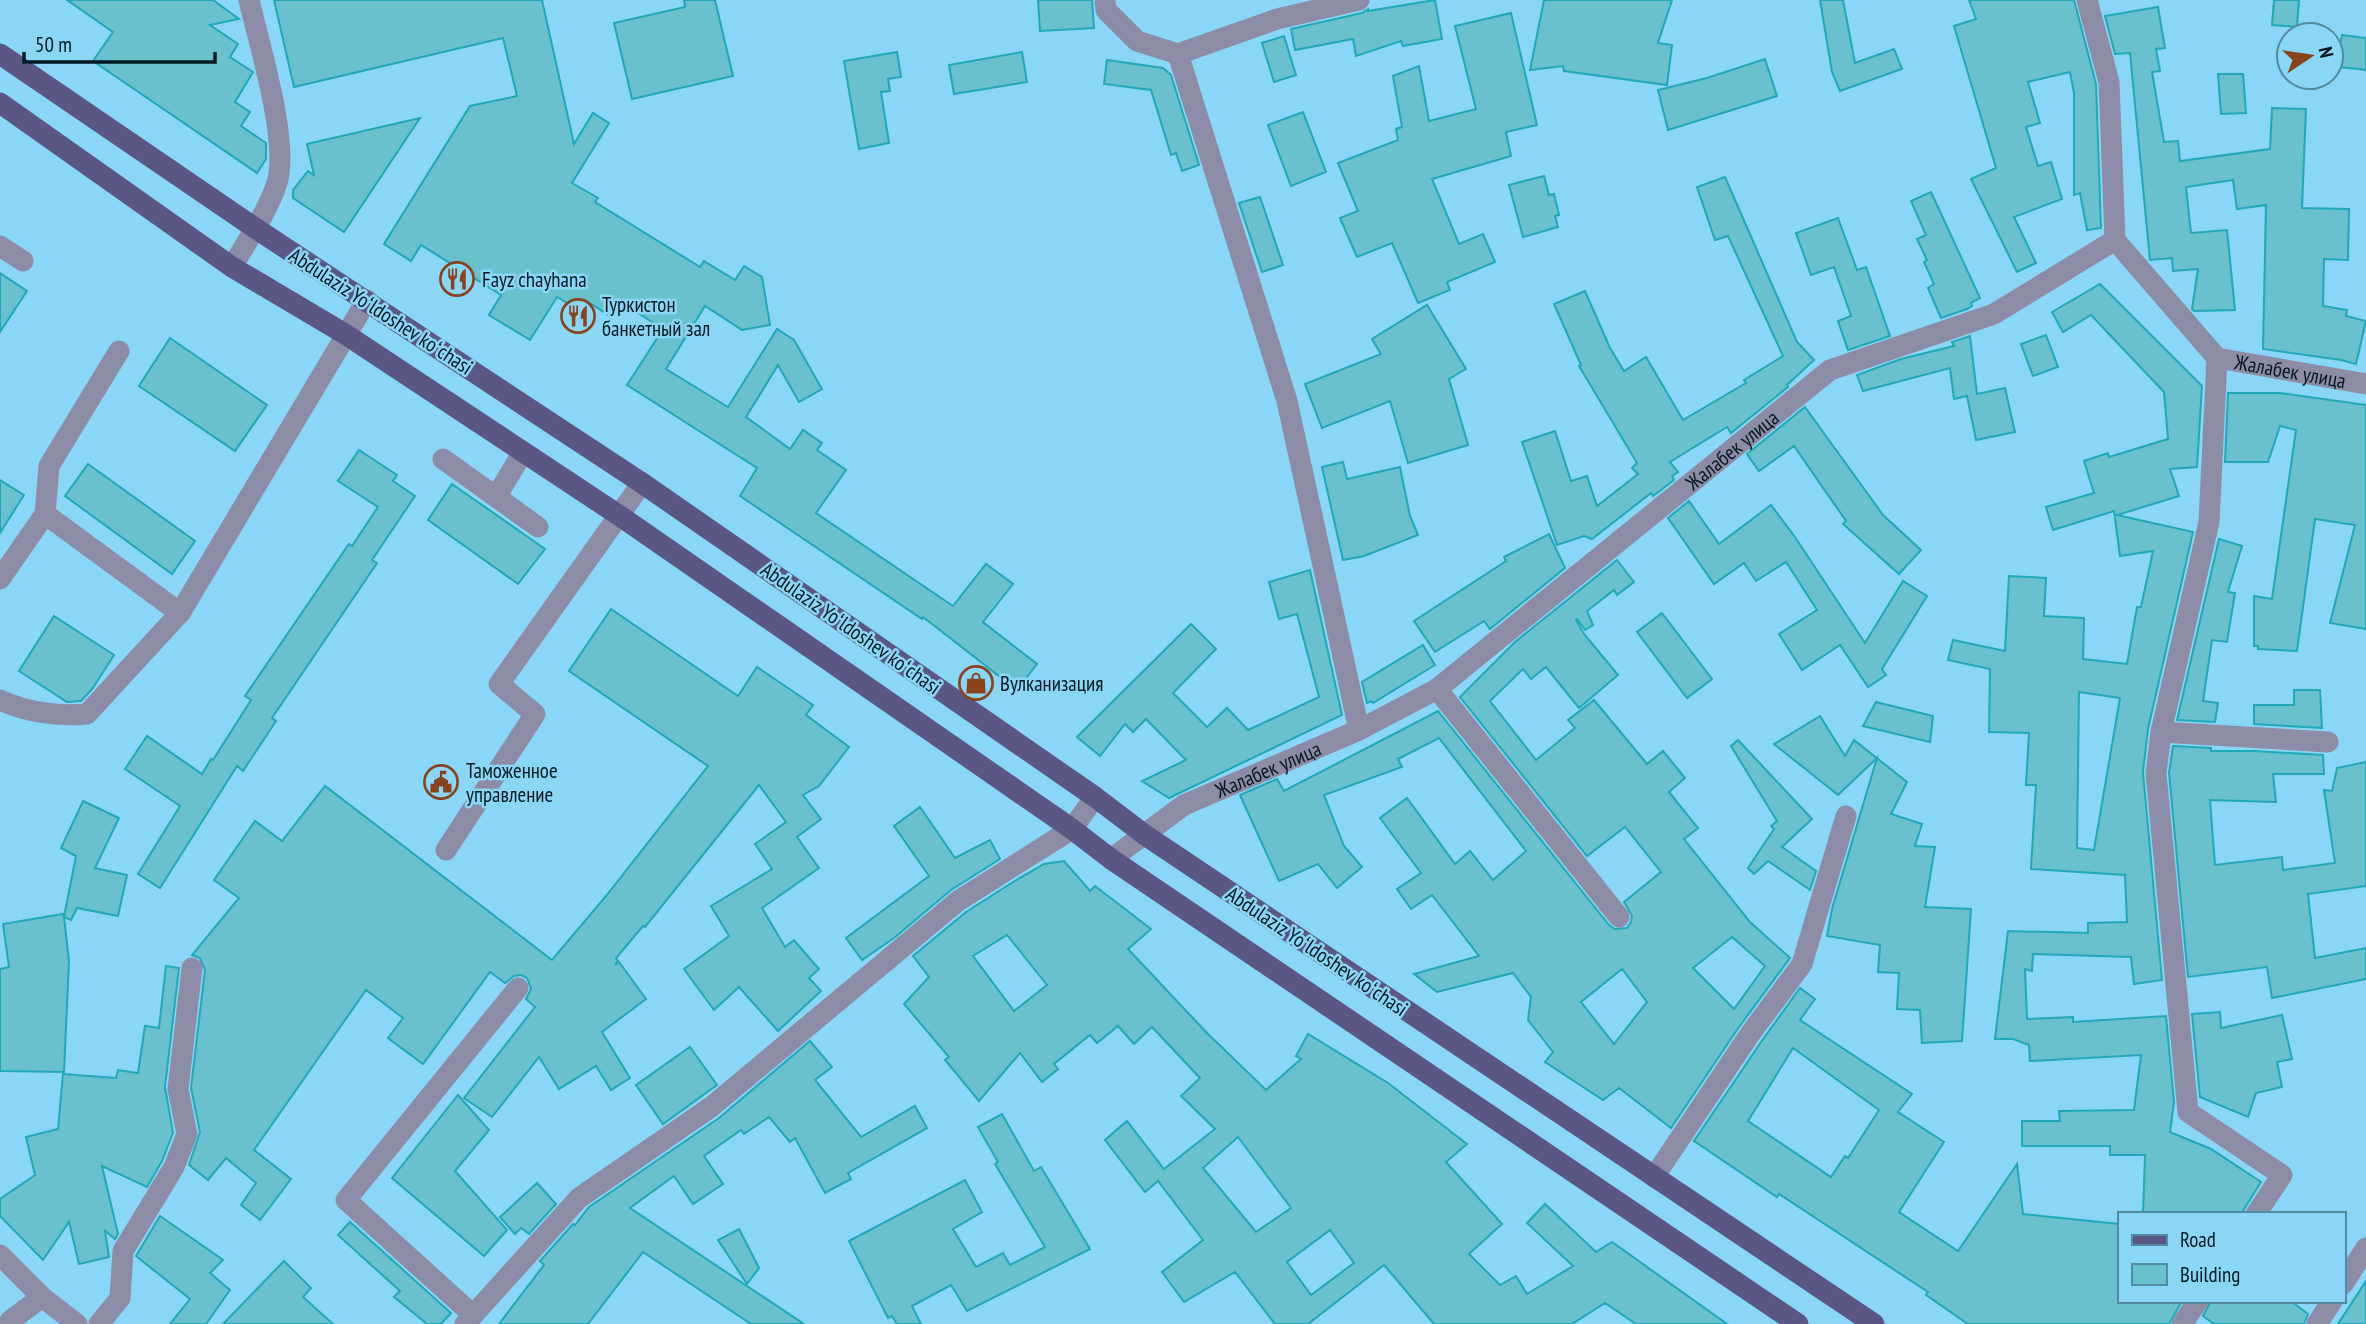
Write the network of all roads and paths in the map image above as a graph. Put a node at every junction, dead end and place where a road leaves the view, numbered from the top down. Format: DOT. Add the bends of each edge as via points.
graph roads {
  1 [pos="249,0"];
  2 [pos="1105,0"];
  3 [pos="1359,0"];
  4 [pos="2087,0"];
  5 [pos="0,54"];
  6 [pos="1178,54"];
  7 [pos="0,103"];
  8 [pos="255,228"];
  9 [pos="2115,240"];
  10 [pos="0,246"];
  11 [pos="23,261"];
  12 [pos="232,267"];
  13 [pos="367,300"];
  14 [pos="345,334"];
  15 [pos="119,351"];
  16 [pos="2217,358"];
  17 [pos="2366,384"];
  18 [pos="523,452"];
  19 [pos="443,459"];
  20 [pos="642,483"];
  21 [pos="496,497"];
  22 [pos="45,514"];
  23 [pos="620,516"];
  24 [pos="538,527"];
  25 [pos="0,579"];
  26 [pos="180,613"];
  27 [pos="1437,689"];
  28 [pos="0,700"];
  29 [pos="1359,730"];
  30 [pos="2161,732"];
  31 [pos="2328,742"];
  32 [pos="1095,797"];
  33 [pos="1846,816"];
  34 [pos="1072,829"];
  35 [pos="1145,835"];
  36 [pos="446,850"];
  37 [pos="1111,859"];
  38 [pos="1619,917"];
  39 [pos="192,968"];
  40 [pos="518,988"];
  41 [pos="1654,1177"];
  42 [pos="2257,1212"];
  43 [pos="2366,1248"];
  44 [pos="0,1255"];
  45 [pos="2345,1281"];
  46 [pos="42,1297"];
  47 [pos="2197,1303"];
  48 [pos="2331,1303"];
  49 [pos="469,1320"];
  50 [pos="10,1321"];
  51 [pos="1867,1322"];
  52 [pos="77,1324"];
  53 [pos="99,1324"];
  54 [pos="1798,1324"];
  55 [pos="2182,1324"];
  56 [pos="2317,1324"];
  1 -- 8 [label="street" via="280,136 277,184"];
  2 -- 6 [label="street" via="1106,10 1137,41"];
  3 -- 6 [label="street" via="1277,19"];
  4 -- 9 [label="street" via="2109,82"];
  5 -- 8 [label="main road, Abdulaziz Yoʻldoshev koʻchasi"];
  6 -- 29 [label="street" via="1287,401"];
  7 -- 12 [label="main road, Abdulaziz Yoʻldoshev koʻchasi"];
  8 -- 12 [label="street"];
  8 -- 13 [label="main road, Abdulaziz Yoʻldoshev koʻchasi"];
  9 -- 16 [label="street, Жалабек улица"];
  9 -- 27 [label="street, Жалабек улица" via="1994,314 1830,370"];
  10 -- 11 [label="street"];
  12 -- 14 [label="main road, Abdulaziz Yoʻldoshev koʻchasi"];
  13 -- 14 [label="street"];
  13 -- 20 [label="main road, Abdulaziz Yoʻldoshev koʻchasi"];
  14 -- 18 [label="main road, Abdulaziz Yoʻldoshev koʻchasi"];
  14 -- 26 [label="street"];
  15 -- 22 [label="street" via="49,466"];
  16 -- 17 [label="street, Жалабек улица"];
  16 -- 30 [label="street" via="2209,522"];
  18 -- 21 [label="street"];
  18 -- 23 [label="main road, Abdulaziz Yoʻldoshev koʻchasi"];
  19 -- 21 [label="street"];
  20 -- 23 [label="street"];
  20 -- 32 [label="main road, Abdulaziz Yoʻldoshev koʻchasi"];
  21 -- 24 [label="street"];
  22 -- 25 [label="street"];
  22 -- 26 [label="street"];
  23 -- 34 [label="main road, Abdulaziz Yoʻldoshev koʻchasi"];
  23 -- 36 [label="street" via="499,684 536,713"];
  26 -- 28 [label="street" via="88,714 69,716 16,708"];
  27 -- 29 [label="street, Жалабек улица"];
  27 -- 38 [label="street"];
  29 -- 35 [label="street, Жалабек улица" via="1184,805"];
  30 -- 31 [label="street"];
  30 -- 42 [label="street" via="2156,773 2188,1112 2282,1175"];
  32 -- 34 [label="street"];
  32 -- 35 [label="main road, Abdulaziz Yoʻldoshev koʻchasi"];
  33 -- 41 [label="street" via="1802,964"];
  34 -- 37 [label="main road, Abdulaziz Yoʻldoshev koʻchasi"];
  34 -- 49 [label="street" via="958,901 711,1107 579,1198"];
  35 -- 37 [label="street, Жалабек улица"];
  35 -- 41 [label="main road, Abdulaziz Yoʻldoshev koʻchasi"];
  37 -- 54 [label="main road, Abdulaziz Yoʻldoshev koʻchasi"];
  39 -- 53 [label="street" via="178,1089 187,1134 174,1167 123,1251 120,1298"];
  40 -- 49 [label="street" via="346,1200"];
  41 -- 51 [label="main road, Abdulaziz Yoʻldoshev koʻchasi"];
  43 -- 45 [label="street"];
  44 -- 46 [label="street"];
  46 -- 50 [label="street"];
  46 -- 52 [label="street"];
  47 -- 55 [label="street"];
  48 -- 56 [label="street"];
}
